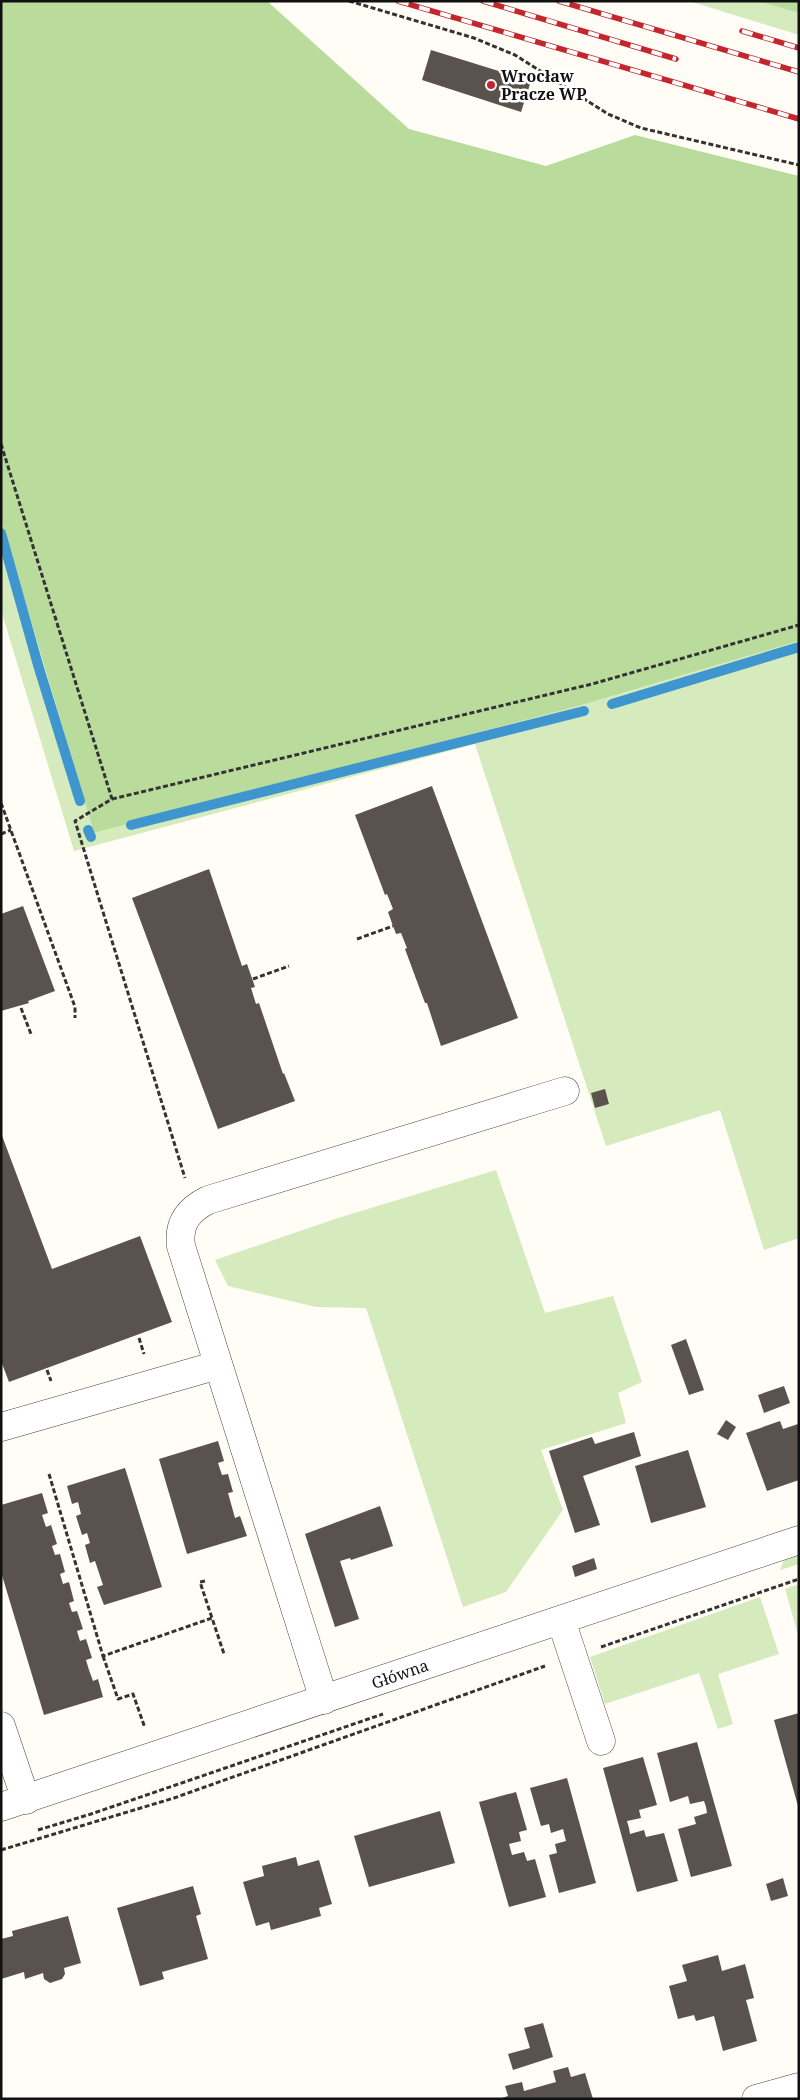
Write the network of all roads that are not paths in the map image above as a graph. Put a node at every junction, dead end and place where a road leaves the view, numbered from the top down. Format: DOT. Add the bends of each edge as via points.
graph roads {
  1 [pos="565,1090"];
  2 [pos="218,1365"];
  3 [pos="1,1427"];
  4 [pos="799,1540"];
  5 [pos="561,1620"];
  6 [pos="324,1700"];
  7 [pos="3,1735"];
  8 [pos="601,1741"];
  9 [pos="14,1803"];
  10 [pos="799,2087"];
  11 [pos="756,2099"];
  1 -- 2 [label="street" via="208,1200 188,1214 181,1227 181,1246"];
  2 -- 3 [label="street"];
  2 -- 6 [label="street"];
  4 -- 5 [label="street, Główna"];
  5 -- 6 [label="street, Główna"];
  5 -- 8 [label="street"];
  6 -- 9 [label="street, Główna"];
  7 -- 9 [label="street"];
  10 -- 11 [label="street"];
}
